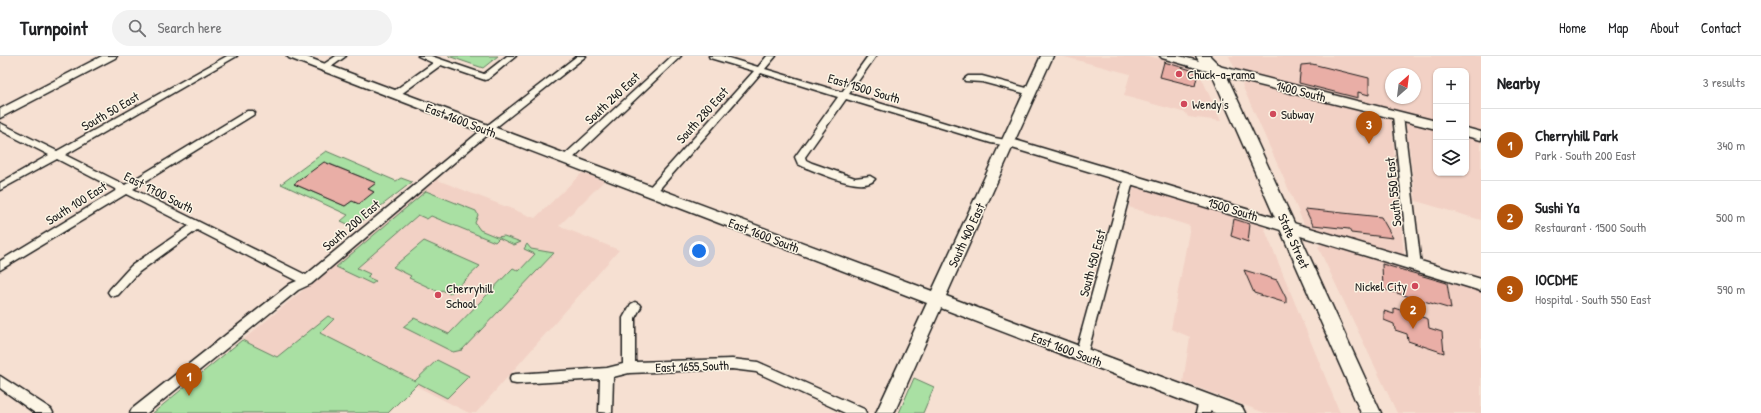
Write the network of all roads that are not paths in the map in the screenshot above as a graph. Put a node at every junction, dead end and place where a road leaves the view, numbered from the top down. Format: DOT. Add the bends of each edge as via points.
graph roads {
  1 [pos="111,56"];
  2 [pos="233,56"];
  3 [pos="293,56"];
  4 [pos="342,56"];
  5 [pos="422,56"];
  6 [pos="512,56"];
  7 [pos="582,56"];
  8 [pos="677,56"];
  9 [pos="713,56"];
  10 [pos="772,56"];
  11 [pos="872,56"];
  12 [pos="1047,56"];
  13 [pos="1166,56"];
  14 [pos="1203,56"];
  15 [pos="440,62"];
  16 [pos="1218,63"];
  17 [pos="324,68"];
  18 [pos="760,70"];
  19 [pos="968,79"];
  20 [pos="1031,92"];
  21 [pos="394,95"];
  22 [pos="844,95"];
  23 [pos="250,113"];
  24 [pos="0,114"];
  25 [pos="1398,116"];
  26 [pos="1433,124"];
  27 [pos="0,126"];
  28 [pos="487,130"];
  29 [pos="1469,133"];
  30 [pos="1481,136"];
  31 [pos="1008,143"];
  32 [pos="57,156"];
  33 [pos="565,160"];
  34 [pos="1129,178"];
  35 [pos="870,179"];
  36 [pos="0,187"];
  37 [pos="124,190"];
  38 [pos="651,192"];
  39 [pos="196,226"];
  40 [pos="1288,226"];
  41 [pos="0,266"];
  42 [pos="1415,266"];
  43 [pos="306,281"];
  44 [pos="1481,285"];
  45 [pos="114,292"];
  46 [pos="936,300"];
  47 [pos="634,307"];
  48 [pos="1081,355"];
  49 [pos="629,368"];
  50 [pos="607,373"];
  51 [pos="516,378"];
  52 [pos="0,381"];
  53 [pos="1204,407"];
  54 [pos="606,412"];
  55 [pos="46,413"];
  56 [pos="137,413"];
  57 [pos="859,413"];
  58 [pos="885,413"];
  59 [pos="1236,413"];
  60 [pos="1372,413"];
  1 -- 24 [label="street"];
  2 -- 32 [label="street, South 50 East"];
  3 -- 17 [label="street, East 1600 South"];
  4 -- 17 [label="street"];
  5 -- 15 [label="street"];
  6 -- 15 [label="street" via="485,77"];
  7 -- 28 [label="street, South 200 East"];
  8 -- 33 [label="street, South 240 East"];
  9 -- 18 [label="street, East 1500 South"];
  10 -- 18 [label="street, South 280 East"];
  11 -- 22 [label="street"];
  12 -- 20 [label="street, South 400 East"];
  13 -- 16 [label="street, 1400 South"];
  14 -- 16 [label="main road, State Street" via="1205,60"];
  15 -- 21 [label="street"];
  16 -- 25 [label="street, 1400 South"];
  16 -- 40 [label="main road, State Street"];
  17 -- 21 [label="street, East 1600 South"];
  18 -- 22 [label="street, East 1500 South"];
  18 -- 38 [label="street, South 280 East"];
  19 -- 20 [label="street" via="982,79"];
  20 -- 31 [label="street, South 400 East"];
  21 -- 28 [label="street, East 1600 South"];
  22 -- 31 [label="street, East 1500 South" via="994,141"];
  22 -- 35 [label="street" via="801,155 801,159 808,165 854,181"];
  23 -- 37 [label="street, South 100 East"];
  25 -- 26 [label="street, 1400 South"];
  25 -- 42 [label="street, South 550 East"];
  27 -- 32 [label="street, East 1700 South"];
  28 -- 33 [label="street, East 1600 South"];
  28 -- 43 [label="street, South 200 East"];
  29 -- 30 [label="street"];
  31 -- 34 [label="street, 1500 South"];
  31 -- 46 [label="street, South 400 East"];
  32 -- 36 [label="street, South 50 East"];
  32 -- 37 [label="street, East 1700 South"];
  33 -- 38 [label="street, East 1600 South"];
  34 -- 40 [label="street, 1500 South"];
  34 -- 48 [label="street, South 450 East"];
  37 -- 39 [label="street, East 1700 South"];
  37 -- 41 [label="street, South 100 East"];
  38 -- 46 [label="street, East 1600 South"];
  39 -- 43 [label="street, East 1700 South"];
  39 -- 45 [label="street" via="135,269"];
  40 -- 42 [label="street, 1500 South"];
  40 -- 60 [label="main road, State Street"];
  42 -- 44 [label="street, 1500 South"];
  43 -- 56 [label="street, South 200 East" via="294,287"];
  46 -- 48 [label="street, East 1600 South"];
  46 -- 58 [label="street, South 400 East"];
  47 -- 49 [label="street" via="629,318"];
  48 -- 53 [label="street, East 1600 South"];
  49 -- 50 [label="street, East 1655 South"];
  49 -- 57 [label="street, East 1655 South" via="732,364 758,367"];
  50 -- 51 [label="street, East 1655 South"];
  50 -- 54 [label="street"];
  52 -- 55 [label="street"];
  53 -- 59 [label="street, East 1600 South"];
}
